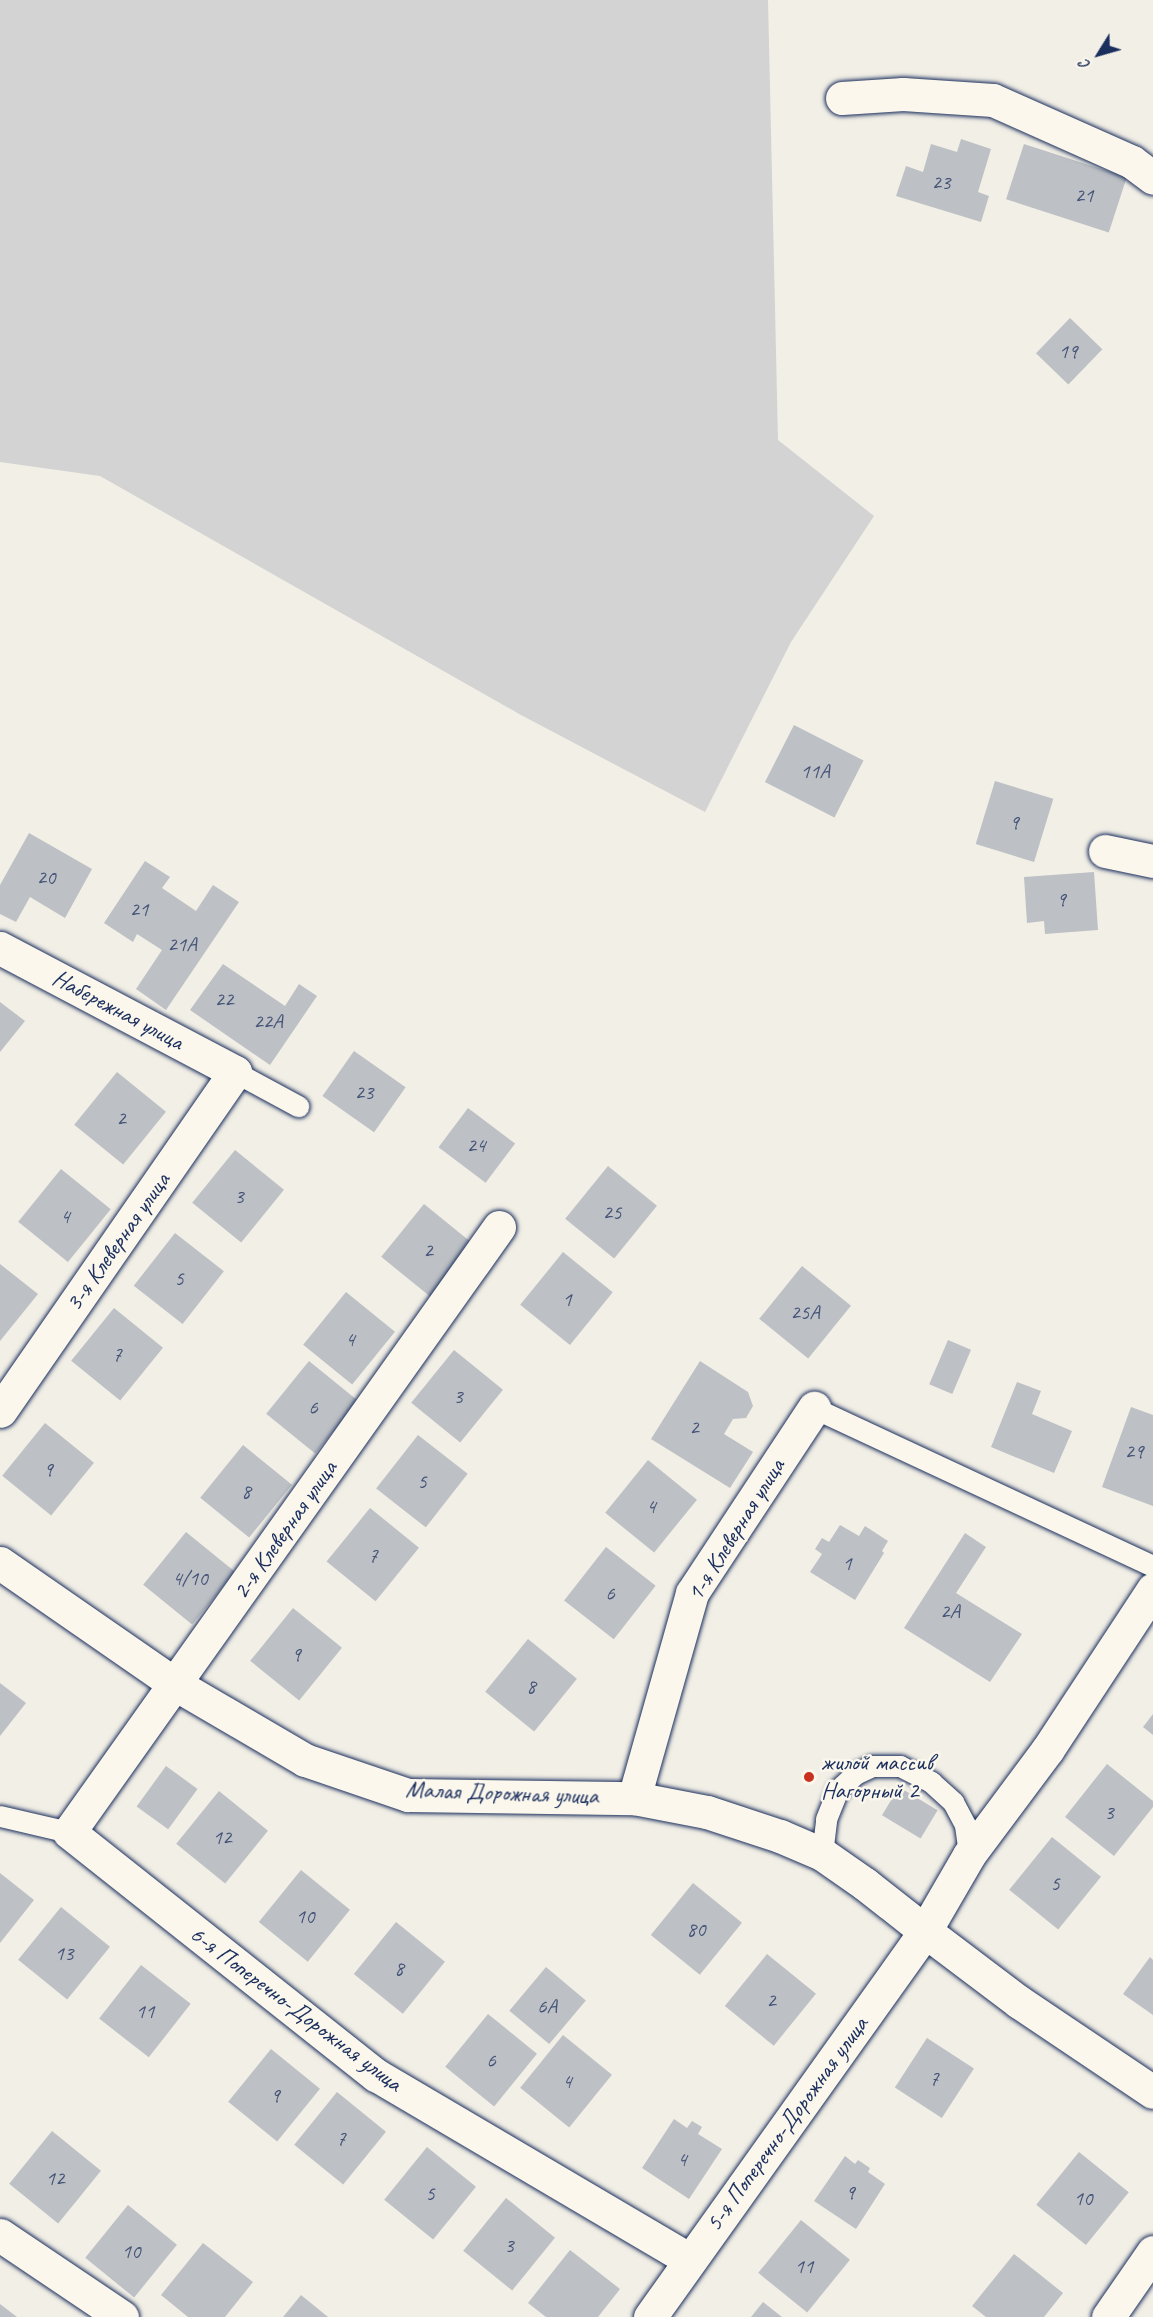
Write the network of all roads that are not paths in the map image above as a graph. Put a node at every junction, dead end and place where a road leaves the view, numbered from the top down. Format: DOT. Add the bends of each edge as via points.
graph roads {
  1 [pos="842,98"];
  2 [pos="1153,178"];
  3 [pos="1105,851"];
  4 [pos="1153,861"];
  5 [pos="0,948"];
  6 [pos="235,1072"];
  7 [pos="298,1106"];
  8 [pos="500,1227"];
  9 [pos="814,1408"];
  10 [pos="0,1411"];
  11 [pos="0,1563"];
  12 [pos="1153,1566"];
  13 [pos="1153,1589"];
  14 [pos="175,1684"];
  15 [pos="634,1798"];
  16 [pos="0,1816"];
  17 [pos="69,1832"];
  18 [pos="822,1854"];
  19 [pos="969,1855"];
  20 [pos="925,1931"];
  21 [pos="1153,2092"];
  22 [pos="0,2235"];
  23 [pos="1153,2252"];
  24 [pos="690,2260"];
  25 [pos="122,2317"];
  26 [pos="650,2317"];
  27 [pos="1108,2317"];
  1 -- 2 [label="street" via="903,94 993,100 1132,162"];
  3 -- 4 [label="street"];
  5 -- 6 [label="street, Набережная улица"];
  6 -- 7 [label="lane"];
  6 -- 10 [label="street, 3-я Клеверная улица"];
  8 -- 14 [label="street, 2-я Клеверная улица"];
  9 -- 12 [label="lane"];
  9 -- 15 [label="street, 1-я Клеверная улица" via="692,1593"];
  11 -- 14 [label="street, Малая Дорожная улица"];
  13 -- 19 [label="street" via="1048,1749"];
  14 -- 15 [label="street, Малая Дорожная улица" via="305,1760 408,1795"];
  14 -- 17 [label="street, 2-я Клеверная улица"];
  15 -- 18 [label="street, Малая Дорожная улица" via="707,1812"];
  16 -- 17 [label="lane"];
  17 -- 24 [label="street, 6-я Поперечно-Дорожная улица" via="376,2075"];
  18 -- 19 [label="lane" via="826,1820 838,1790 855,1774 872,1766 900,1766 931,1782 954,1802 965,1825"];
  18 -- 20 [label="street, Малая Дорожная улица"];
  19 -- 20 [label="street"];
  20 -- 21 [label="street, Малая Дорожная улица" via="1019,2002"];
  20 -- 24 [label="street, 5-я Поперечно-Дорожная улица"];
  22 -- 25 [label="street"];
  23 -- 27 [label="street"];
  24 -- 26 [label="street, 5-я Поперечно-Дорожная улица"];
}
